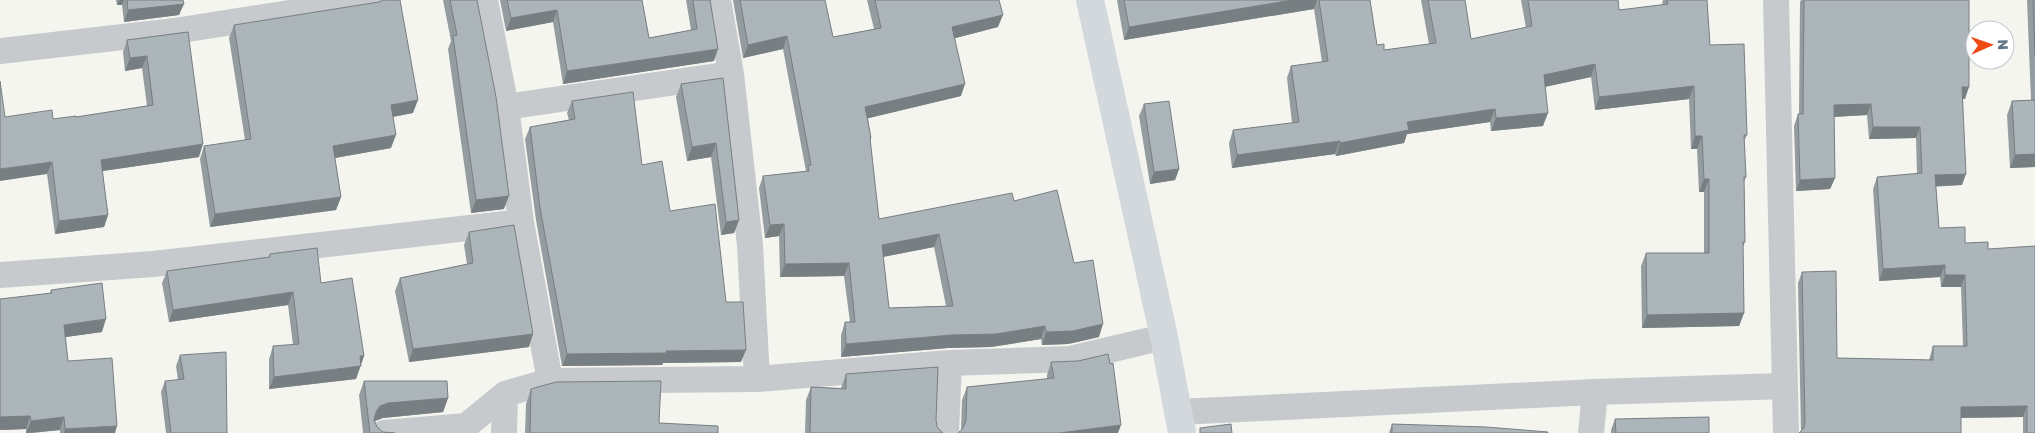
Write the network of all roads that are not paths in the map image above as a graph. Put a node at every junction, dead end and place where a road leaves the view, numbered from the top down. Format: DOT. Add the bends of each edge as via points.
graph roads {
  1 [pos="372,0"];
  2 [pos="485,0"];
  3 [pos="718,0"];
  4 [pos="1090,0"];
  5 [pos="1776,0"];
  6 [pos="0,51"];
  7 [pos="731,74"];
  8 [pos="506,107"];
  9 [pos="521,222"];
  10 [pos="0,275"];
  11 [pos="1164,337"];
  12 [pos="949,363"];
  13 [pos="757,379"];
  14 [pos="550,381"];
  15 [pos="1784,386"];
  16 [pos="1595,392"];
  17 [pos="505,394"];
  18 [pos="1180,422"];
  19 [pos="384,433"];
  20 [pos="504,433"];
  21 [pos="946,433"];
  22 [pos="1591,433"];
  23 [pos="1786,433"];
  1 -- 6 [label="street" via="175,32"];
  2 -- 8 [label="street"];
  3 -- 7 [label="street"];
  4 -- 11 [label="street"];
  5 -- 15 [label="street"];
  7 -- 8 [label="street"];
  7 -- 13 [label="street" via="750,245"];
  8 -- 9 [label="street"];
  9 -- 10 [label="street" via="153,264"];
  9 -- 14 [label="street"];
  11 -- 12 [label="street" via="1070,360"];
  11 -- 18 [label="street"];
  12 -- 13 [label="street"];
  12 -- 21 [label="street"];
  13 -- 14 [label="street"];
  14 -- 17 [label="street"];
  15 -- 16 [label="street"];
  15 -- 23 [label="street"];
  16 -- 18 [label="street"];
  16 -- 22 [label="street"];
  17 -- 19 [label="street" via="466,426"];
  17 -- 20 [label="street"];
}
